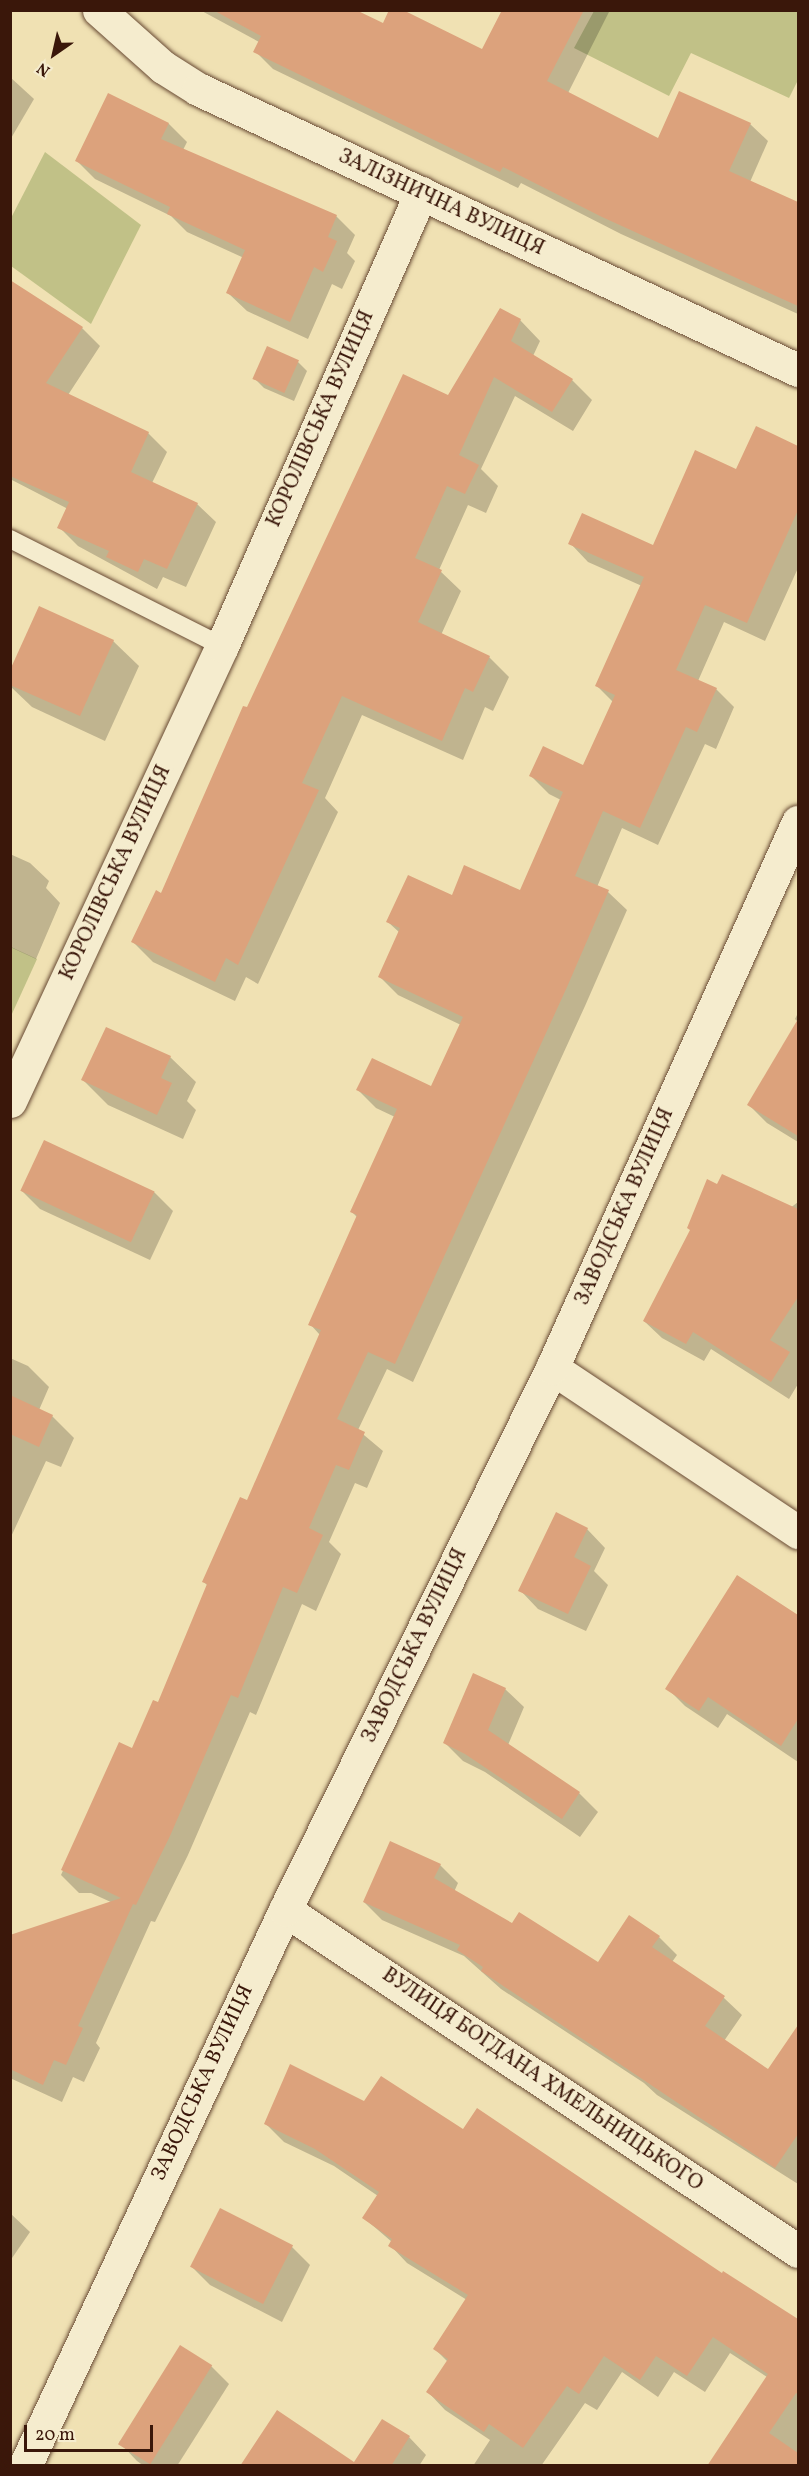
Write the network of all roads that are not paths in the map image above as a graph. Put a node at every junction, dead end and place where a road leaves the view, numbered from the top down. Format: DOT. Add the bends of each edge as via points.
graph roads {
  1 [pos="99,10"];
  2 [pos="421,193"];
  3 [pos="798,370"];
  4 [pos="10,539"];
  5 [pos="222,646"];
  6 [pos="798,822"];
  7 [pos="10,1101"];
  8 [pos="552,1368"];
  9 [pos="798,1532"];
  10 [pos="285,1910"];
  11 [pos="798,2251"];
  12 [pos="25,2459"];
  1 -- 2 [label="street, ЗАЛІЗНИЧНА ВУЛИЦЯ" via="163,67 198,89"];
  2 -- 3 [label="street, ЗАЛІЗНИЧНА ВУЛИЦЯ"];
  2 -- 5 [label="street, КОРОЛІВСЬКА ВУЛИЦЯ"];
  4 -- 5 [label="lane"];
  5 -- 7 [label="street, КОРОЛІВСЬКА ВУЛИЦЯ"];
  6 -- 8 [label="street, ЗАВОДСЬКА ВУЛИЦЯ"];
  8 -- 9 [label="street"];
  8 -- 10 [label="street, ЗАВОДСЬКА ВУЛИЦЯ"];
  10 -- 11 [label="street, ВУЛИЦЯ БОГДАНА ХМЕЛЬНИЦЬКОГО"];
  10 -- 12 [label="street, ЗАВОДСЬКА ВУЛИЦЯ"];
}
